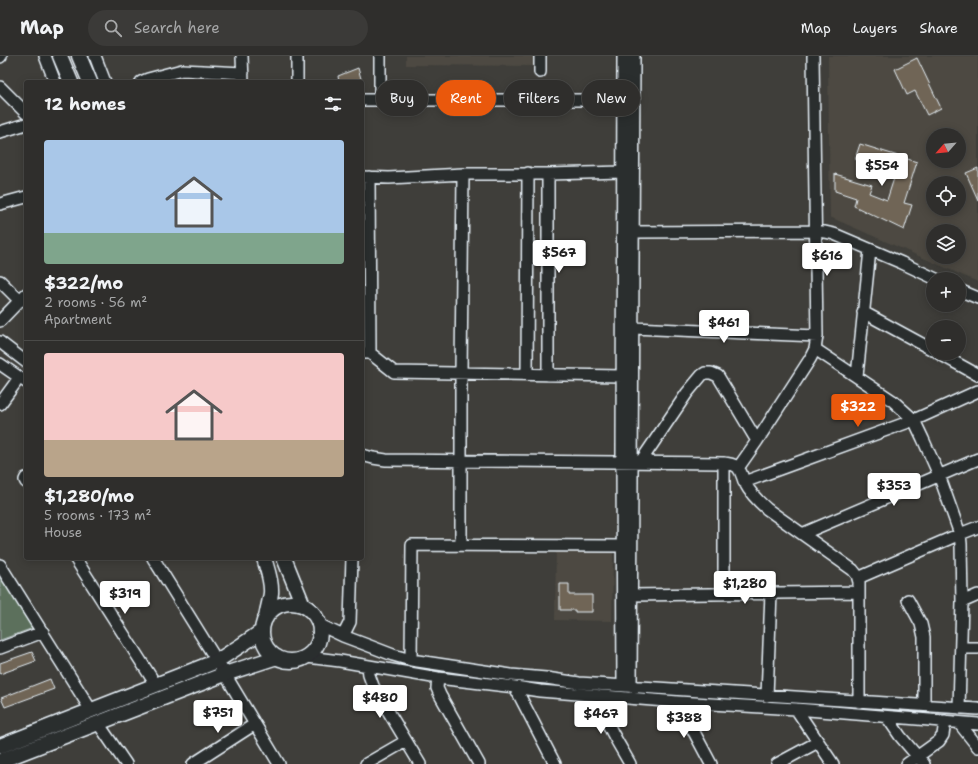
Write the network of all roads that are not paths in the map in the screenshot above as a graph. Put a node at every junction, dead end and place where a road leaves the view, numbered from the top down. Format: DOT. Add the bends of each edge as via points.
graph roads {
  1 [pos="45,56"];
  2 [pos="60,56"];
  3 [pos="79,56"];
  4 [pos="95,56"];
  5 [pos="242,56"];
  6 [pos="297,56"];
  7 [pos="380,56"];
  8 [pos="540,56"];
  9 [pos="623,56"];
  10 [pos="634,56"];
  11 [pos="813,56"];
  12 [pos="540,72"];
  13 [pos="243,78"];
  14 [pos="54,80"];
  15 [pos="70,80"];
  16 [pos="89,80"];
  17 [pos="104,80"];
  18 [pos="146,80"];
  19 [pos="297,80"];
  20 [pos="380,80"];
  21 [pos="622,80"];
  22 [pos="634,80"];
  23 [pos="0,87"];
  24 [pos="364,100"];
  25 [pos="376,100"];
  26 [pos="428,100"];
  27 [pos="582,100"];
  28 [pos="24,111"];
  29 [pos="622,116"];
  30 [pos="634,116"];
  31 [pos="24,125"];
  32 [pos="0,132"];
  33 [pos="622,172"];
  34 [pos="528,173"];
  35 [pos="463,174"];
  36 [pos="548,174"];
  37 [pos="366,177"];
  38 [pos="24,198"];
  39 [pos="0,204"];
  40 [pos="815,231"];
  41 [pos="633,232"];
  42 [pos="870,250"];
  43 [pos="926,275"];
  44 [pos="0,281"];
  45 [pos="966,293"];
  46 [pos="23,298"];
  47 [pos="978,298"];
  48 [pos="863,312"];
  49 [pos="0,321"];
  50 [pos="633,328"];
  51 [pos="817,336"];
  52 [pos="0,342"];
  53 [pos="926,346"];
  54 [pos="815,349"];
  55 [pos="366,353"];
  56 [pos="24,360"];
  57 [pos="951,360"];
  58 [pos="0,364"];
  59 [pos="461,373"];
  60 [pos="527,374"];
  61 [pos="548,375"];
  62 [pos="978,375"];
  63 [pos="622,376"];
  64 [pos="857,376"];
  65 [pos="22,380"];
  66 [pos="978,391"];
  67 [pos="0,404"];
  68 [pos="914,420"];
  69 [pos="757,441"];
  70 [pos="364,456"];
  71 [pos="978,459"];
  72 [pos="461,461"];
  73 [pos="632,461"];
  74 [pos="724,462"];
  75 [pos="738,468"];
  76 [pos="939,475"];
  77 [pos="744,482"];
  78 [pos="978,527"];
  79 [pos="802,534"];
  80 [pos="960,534"];
  81 [pos="461,545"];
  82 [pos="622,546"];
  83 [pos="76,560"];
  84 [pos="154,560"];
  85 [pos="265,560"];
  86 [pos="285,560"];
  87 [pos="352,560"];
  88 [pos="0,565"];
  89 [pos="858,578"];
  90 [pos="859,592"];
  91 [pos="771,593"];
  92 [pos="724,594"];
  93 [pos="632,595"];
  94 [pos="978,595"];
  95 [pos="908,600"];
  96 [pos="962,602"];
  97 [pos="303,605"];
  98 [pos="264,625"];
  99 [pos="320,625"];
  100 [pos="43,632"];
  101 [pos="343,636"];
  102 [pos="0,648"];
  103 [pos="960,648"];
  104 [pos="978,648"];
  105 [pos="307,657"];
  106 [pos="277,658"];
  107 [pos="411,660"];
  108 [pos="217,661"];
  109 [pos="368,666"];
  110 [pos="225,674"];
  111 [pos="438,678"];
  112 [pos="156,685"];
  113 [pos="627,686"];
  114 [pos="515,687"];
  115 [pos="599,696"];
  116 [pos="767,696"];
  117 [pos="678,702"];
  118 [pos="859,702"];
  119 [pos="924,705"];
  120 [pos="959,708"];
  121 [pos="978,709"];
  122 [pos="796,710"];
  123 [pos="95,717"];
  124 [pos="887,717"];
  125 [pos="945,721"];
  126 [pos="959,723"];
  127 [pos="255,724"];
  128 [pos="978,724"];
  129 [pos="406,741"];
  130 [pos="818,742"];
  131 [pos="0,746"];
  132 [pos="978,747"];
  133 [pos="921,760"];
  134 [pos="0,761"];
  135 [pos="126,764"];
  136 [pos="194,764"];
  137 [pos="279,764"];
  138 [pos="366,764"];
  139 [pos="420,764"];
  140 [pos="479,764"];
  141 [pos="555,764"];
  142 [pos="630,764"];
  143 [pos="711,764"];
  144 [pos="777,764"];
  145 [pos="833,764"];
  146 [pos="907,764"];
  1 -- 14 [label="street"];
  2 -- 15 [label="main road"];
  3 -- 16 [label="main road"];
  4 -- 17 [label="street"];
  5 -- 13 [label="street"];
  6 -- 19 [label="street"];
  7 -- 20 [label="street"];
  8 -- 12 [label="street"];
  9 -- 21 [label="street"];
  10 -- 22 [label="street"];
  11 -- 40 [label="street"];
  13 -- 18 [label="street" via="182,70"];
  23 -- 28 [label="street"];
  24 -- 25 [label="street"];
  26 -- 27 [label="street"];
  29 -- 33 [label="street"];
  30 -- 41 [label="street"];
  31 -- 32 [label="street"];
  33 -- 36 [label="street"];
  33 -- 63 [label="street"];
  34 -- 35 [label="street"];
  34 -- 36 [label="street"];
  34 -- 60 [label="street"];
  35 -- 37 [label="street"];
  35 -- 59 [label="street"];
  36 -- 61 [label="street"];
  37 -- 55 [label="street"];
  38 -- 39 [label="street"];
  40 -- 41 [label="street"];
  40 -- 42 [label="street" via="834,234"];
  40 -- 51 [label="street"];
  41 -- 50 [label="street"];
  42 -- 43 [label="street"];
  42 -- 48 [label="street"];
  44 -- 46 [label="street"];
  45 -- 47 [label="street"];
  46 -- 49 [label="street"];
  48 -- 53 [label="street"];
  48 -- 64 [label="street"];
  50 -- 51 [label="street"];
  50 -- 73 [label="street"];
  51 -- 54 [label="street"];
  52 -- 56 [label="street"];
  54 -- 64 [label="street"];
  54 -- 69 [label="street"];
  55 -- 59 [label="street" via="394,372"];
  57 -- 62 [label="street"];
  58 -- 65 [label="street"];
  59 -- 60 [label="street"];
  59 -- 72 [label="street"];
  60 -- 61 [label="street"];
  61 -- 63 [label="street"];
  63 -- 73 [label="street"];
  64 -- 68 [label="street" via="893,401"];
  65 -- 67 [label="street"];
  66 -- 68 [label="street"];
  68 -- 76 [label="street"];
  68 -- 77 [label="street"];
  69 -- 73 [label="street" via="718,376 708,373 702,375"];
  69 -- 75 [label="street"];
  70 -- 72 [label="street" via="386,460"];
  71 -- 76 [label="street"];
  72 -- 73 [label="street"];
  72 -- 81 [label="street"];
  73 -- 74 [label="street"];
  73 -- 82 [label="street"];
  73 -- 93 [label="street"];
  74 -- 75 [label="street"];
  74 -- 92 [label="street"];
  75 -- 77 [label="street"];
  76 -- 79 [label="street"];
  76 -- 80 [label="street"];
  77 -- 79 [label="street" via="767,509"];
  78 -- 80 [label="street"];
  79 -- 89 [label="street" via="853,570"];
  80 -- 89 [label="street"];
  80 -- 96 [label="street"];
  81 -- 82 [label="street"];
  81 -- 107 [label="street" via="412,545"];
  82 -- 113 [label="street"];
  83 -- 112 [label="street"];
  84 -- 108 [label="street"];
  85 -- 98 [label="main road" via="271,594"];
  86 -- 97 [label="main road"];
  87 -- 101 [label="street" via="350,622"];
  88 -- 100 [label="street"];
  89 -- 90 [label="street"];
  90 -- 91 [label="street"];
  90 -- 118 [label="street"];
  91 -- 92 [label="street"];
  91 -- 116 [label="street"];
  92 -- 93 [label="street"];
  93 -- 113 [label="street"];
  94 -- 96 [label="street"];
  95 -- 119 [label="street" via="921,624 924,637"];
  96 -- 103 [label="street"];
  97 -- 98 [label="main road" via="279,605 269,613"];
  97 -- 99 [label="main road" via="314,613"];
  98 -- 106 [label="main road" via="262,636 269,651"];
  98 -- 108 [label="main road" via="243,644"];
  99 -- 101 [label="street"];
  99 -- 105 [label="main road" via="319,643"];
  100 -- 102 [label="street"];
  100 -- 123 [label="street"];
  101 -- 107 [label="street"];
  103 -- 104 [label="street"];
  103 -- 120 [label="street"];
  105 -- 106 [label="main road" via="297,661"];
  105 -- 109 [label="street"];
  106 -- 110 [label="main road"];
  107 -- 113 [label="street" via="511,675"];
  108 -- 110 [label="street"];
  108 -- 112 [label="main road"];
  109 -- 111 [label="street"];
  109 -- 129 [label="street" via="368,675 373,686"];
  110 -- 123 [label="main road"];
  110 -- 127 [label="street"];
  111 -- 114 [label="street"];
  111 -- 140 [label="street" via="437,688 440,695"];
  112 -- 123 [label="main road"];
  113 -- 116 [label="street"];
  114 -- 115 [label="street" via="540,692"];
  114 -- 141 [label="street"];
  115 -- 117 [label="street"];
  115 -- 142 [label="street" via="606,719"];
  116 -- 118 [label="street"];
  117 -- 122 [label="street"];
  117 -- 143 [label="street"];
  118 -- 119 [label="street"];
  119 -- 120 [label="street"];
  120 -- 121 [label="street"];
  122 -- 124 [label="street"];
  122 -- 130 [label="street"];
  123 -- 131 [label="main road"];
  123 -- 134 [label="main road"];
  123 -- 135 [label="street"];
  124 -- 125 [label="street"];
  124 -- 133 [label="street"];
  125 -- 126 [label="street"];
  125 -- 133 [label="street" via="943,735"];
  126 -- 128 [label="street"];
  126 -- 132 [label="street"];
  127 -- 136 [label="street"];
  127 -- 137 [label="street"];
  129 -- 138 [label="street"];
  129 -- 139 [label="street"];
  130 -- 144 [label="street"];
  130 -- 145 [label="street"];
  133 -- 146 [label="street"];
}
